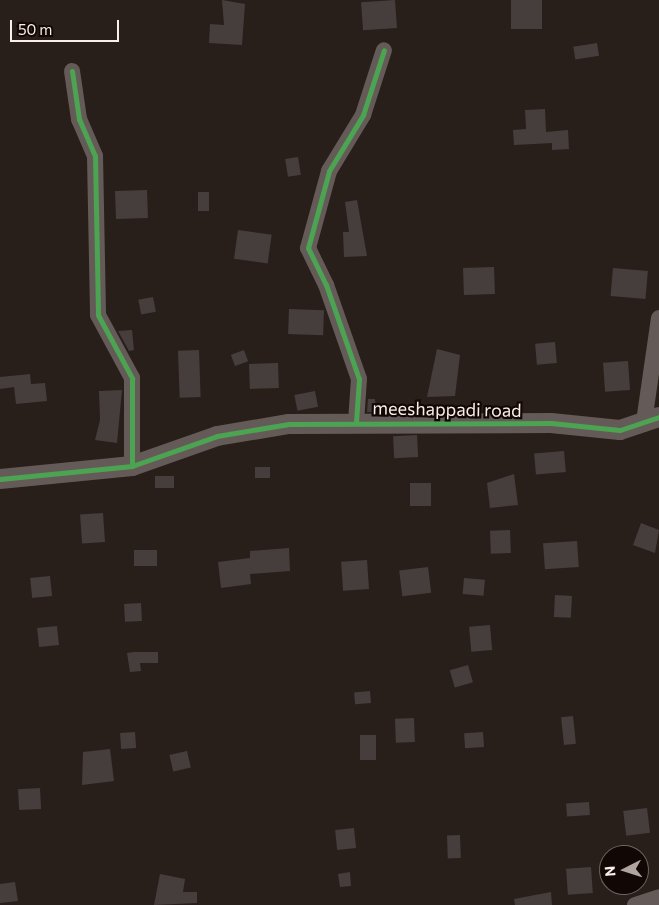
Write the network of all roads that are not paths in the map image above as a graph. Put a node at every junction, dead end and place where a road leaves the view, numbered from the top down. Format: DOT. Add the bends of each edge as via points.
graph roads {
  1 [pos="384,50"];
  2 [pos="72,71"];
  3 [pos="659,318"];
  4 [pos="651,420"];
  5 [pos="356,422"];
  6 [pos="132,466"];
  7 [pos="0,479"];
  8 [pos="659,897"];
  9 [pos="634,905"];
  1 -- 5 [label="street" via="363,115 328,172 308,248 326,285 359,379"];
  2 -- 6 [label="street" via="79,119 95,156 98,315 132,378"];
  3 -- 4 [label="street"];
  4 -- 5 [label="street, meeshappadi road" via="620,430 551,423"];
  5 -- 6 [label="street, meeshappadi road" via="289,424 217,436"];
  6 -- 7 [label="street, meeshappadi road"];
  8 -- 9 [label="street"];
}
